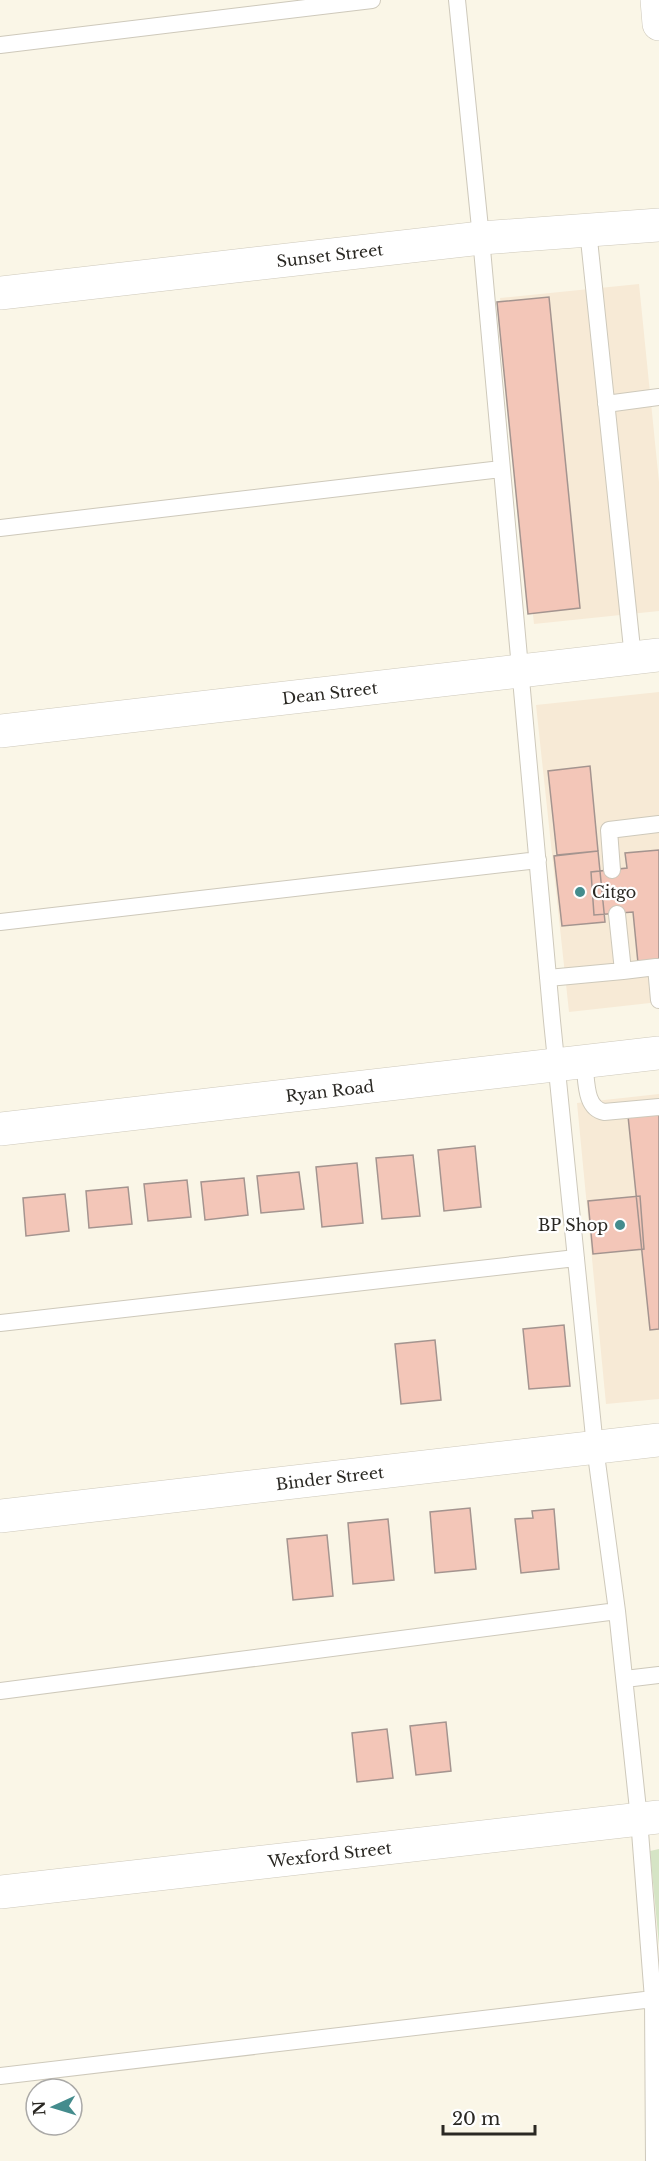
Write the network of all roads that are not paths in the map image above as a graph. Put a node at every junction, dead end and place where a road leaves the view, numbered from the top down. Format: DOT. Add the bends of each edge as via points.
graph roads {
  1 [pos="372,0"];
  2 [pos="457,0"];
  3 [pos="657,0"];
  4 [pos="659,24"];
  5 [pos="0,45"];
  6 [pos="659,225"];
  7 [pos="588,230"];
  8 [pos="481,238"];
  9 [pos="0,292"];
  10 [pos="659,397"];
  11 [pos="606,404"];
  12 [pos="501,469"];
  13 [pos="0,528"];
  14 [pos="646,656"];
  15 [pos="519,671"];
  16 [pos="0,731"];
  17 [pos="659,824"];
  18 [pos="537,861"];
  19 [pos="612,870"];
  20 [pos="617,914"];
  21 [pos="0,922"];
  22 [pos="657,967"];
  23 [pos="623,971"];
  24 [pos="548,978"];
  25 [pos="659,1000"];
  26 [pos="659,1053"];
  27 [pos="571,1063"];
  28 [pos="659,1107"];
  29 [pos="0,1129"];
  30 [pos="576,1258"];
  31 [pos="0,1323"];
  32 [pos="659,1440"];
  33 [pos="595,1448"];
  34 [pos="0,1516"];
  35 [pos="617,1611"];
  36 [pos="659,1675"];
  37 [pos="625,1679"];
  38 [pos="0,1691"];
  39 [pos="649,1818"];
  40 [pos="0,1892"];
  41 [pos="653,1999"];
  42 [pos="0,2076"];
  43 [pos="654,2161"];
  1 -- 5 [label="lane"];
  2 -- 8 [label="lane"];
  3 -- 4 [label="street"];
  6 -- 7 [label="street, Sunset Street"];
  7 -- 8 [label="street, Sunset Street"];
  7 -- 11 [label="lane"];
  8 -- 9 [label="street, Sunset Street"];
  8 -- 12 [label="lane"];
  10 -- 11 [label="lane"];
  11 -- 14 [label="lane"];
  12 -- 13 [label="lane"];
  12 -- 15 [label="lane"];
  14 -- 15 [label="street, Dean Street"];
  15 -- 16 [label="street, Dean Street"];
  15 -- 18 [label="lane"];
  17 -- 19 [label="lane" via="609,830"];
  18 -- 21 [label="lane"];
  18 -- 24 [label="lane"];
  20 -- 23 [label="lane" via="627,932"];
  22 -- 23 [label="lane"];
  22 -- 25 [label="lane"];
  23 -- 24 [label="lane"];
  24 -- 27 [label="lane"];
  26 -- 27 [label="street, Ryan Road"];
  27 -- 28 [label="lane" via="596,1110"];
  27 -- 29 [label="street, Ryan Road"];
  27 -- 30 [label="lane"];
  30 -- 31 [label="lane"];
  30 -- 33 [label="lane"];
  32 -- 33 [label="street, Binder Street"];
  33 -- 34 [label="street, Binder Street"];
  33 -- 35 [label="lane"];
  35 -- 37 [label="lane"];
  35 -- 38 [label="lane"];
  36 -- 37 [label="lane"];
  37 -- 39 [label="lane"];
  39 -- 40 [label="street, Wexford Street"];
  39 -- 41 [label="lane"];
  41 -- 42 [label="lane"];
  41 -- 43 [label="lane"];
}
